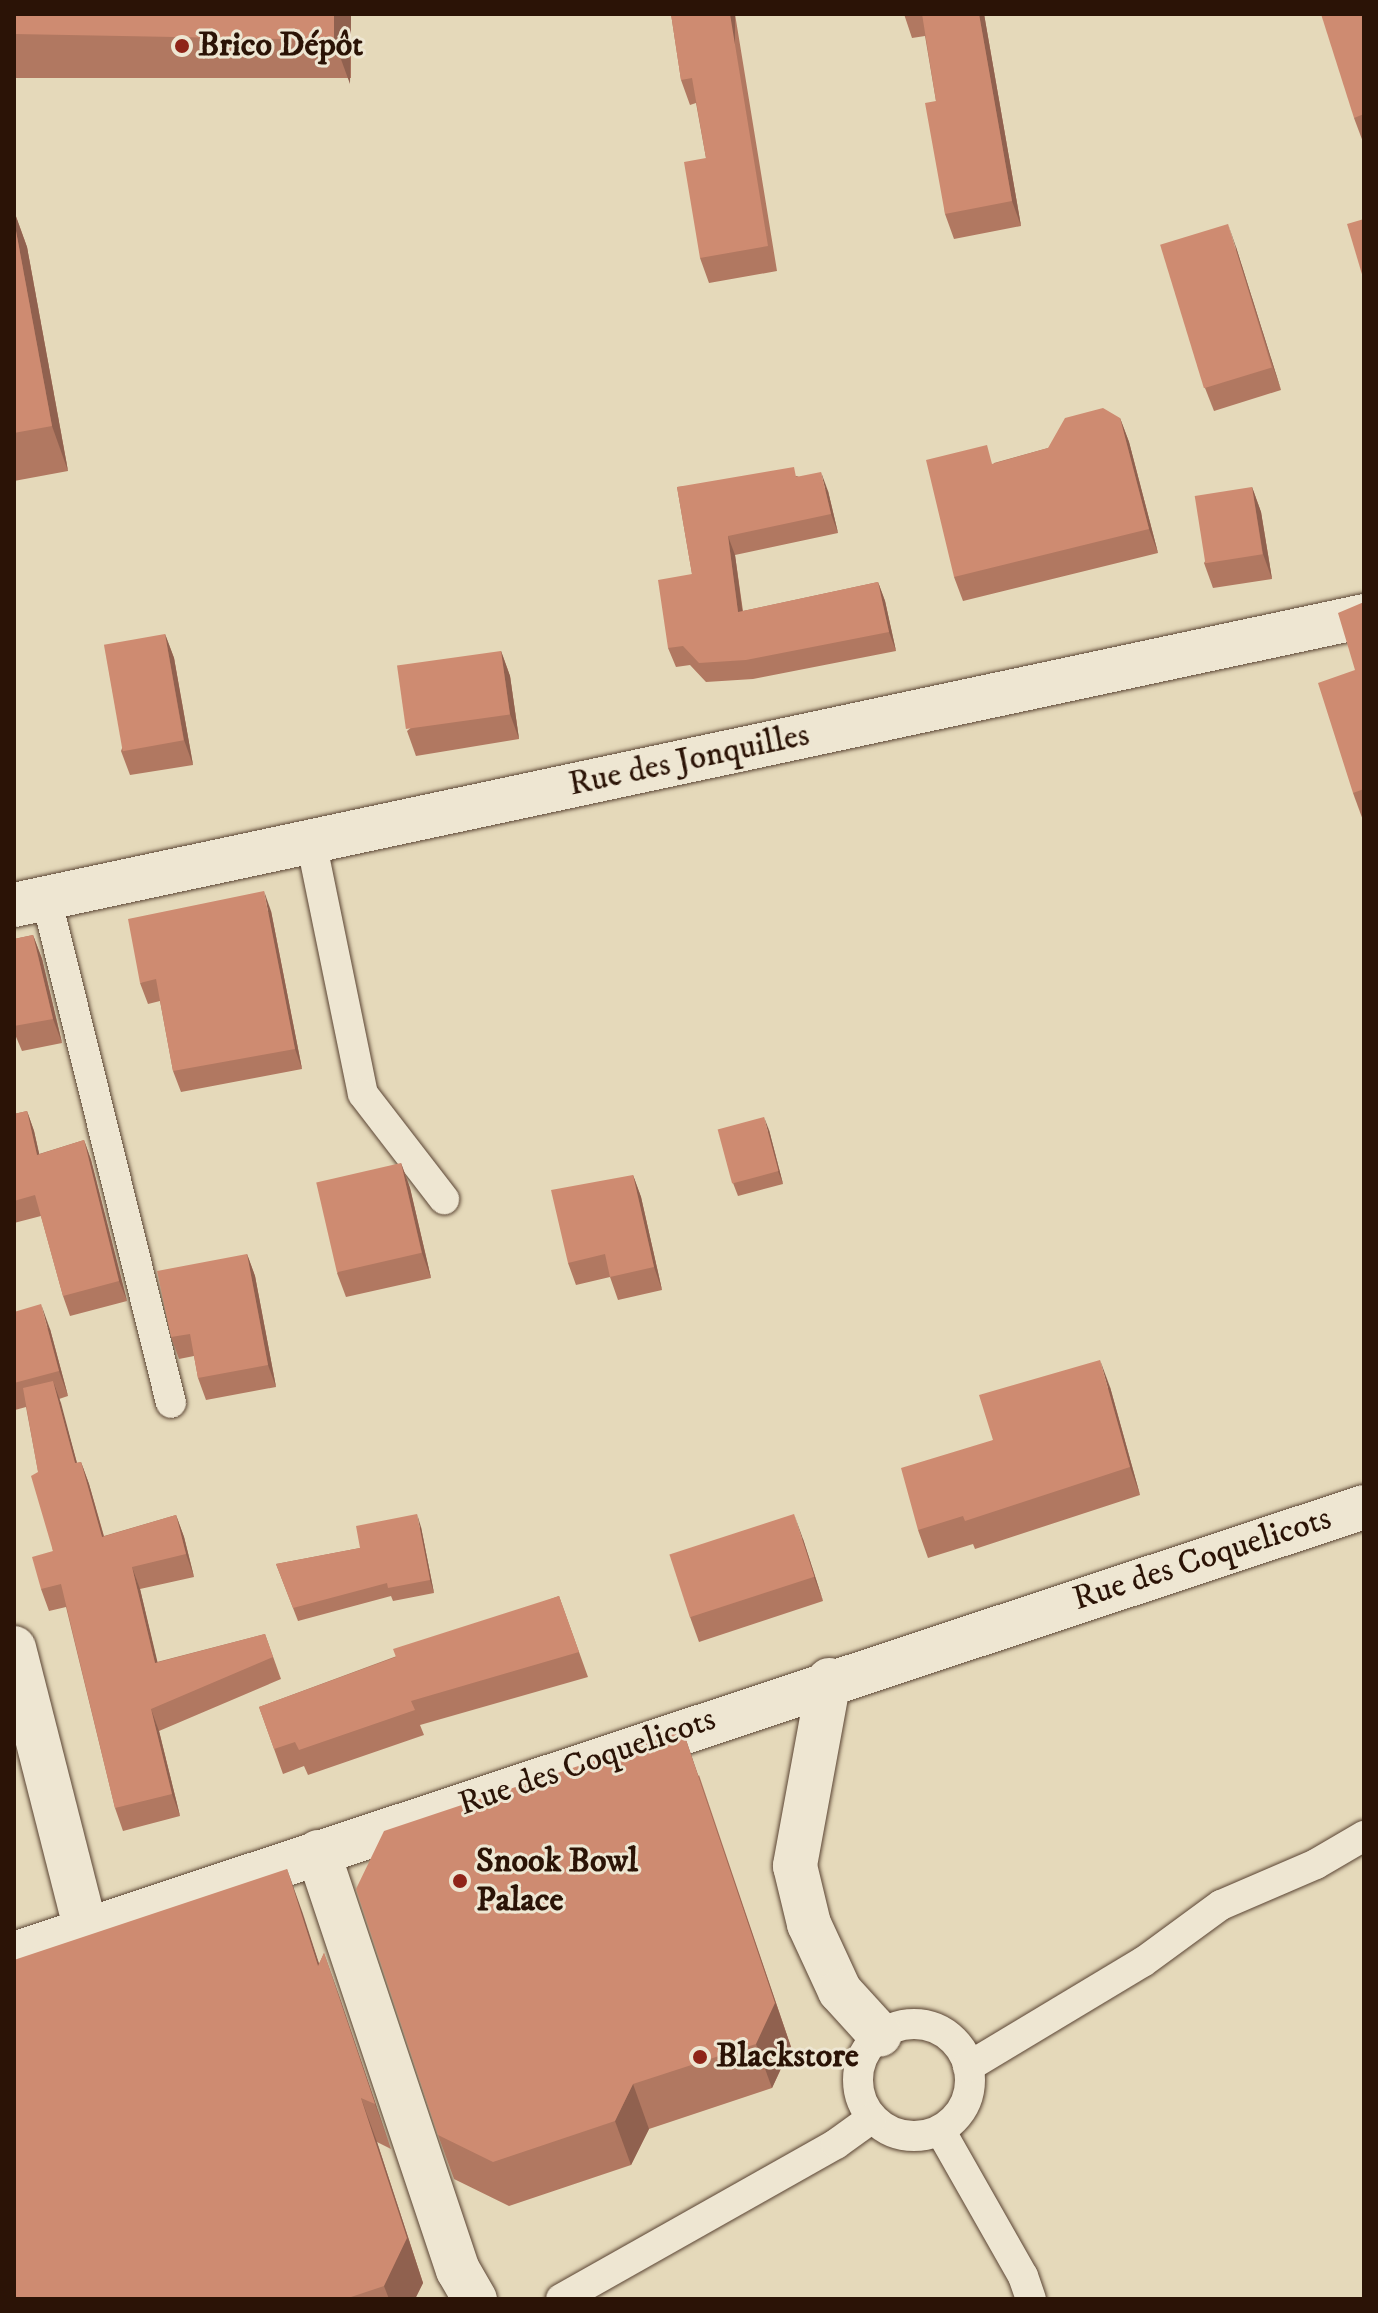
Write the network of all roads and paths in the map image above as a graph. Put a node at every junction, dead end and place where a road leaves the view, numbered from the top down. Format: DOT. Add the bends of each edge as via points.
graph roads {
  1 [pos="1364,616"];
  2 [pos="311,841"];
  3 [pos="30,901"];
  4 [pos="444,1199"];
  5 [pos="171,1403"];
  6 [pos="1364,1507"];
  7 [pos="14,1648"];
  8 [pos="829,1680"];
  9 [pos="1364,1836"];
  10 [pos="318,1852"];
  11 [pos="86,1930"];
  12 [pos="14,1954"];
  13 [pos="880,2035"];
  14 [pos="968,2067"];
  15 [pos="872,2118"];
  16 [pos="940,2130"];
  17 [pos="475,2299"];
  18 [pos="561,2299"];
  19 [pos="1031,2299"];
  1 -- 2 [label="street, Rue des Jonquilles"];
  2 -- 3 [label="street, Rue des Jonquilles"];
  2 -- 4 [label="lane" via="363,1094"];
  3 -- 5 [label="lane"];
  6 -- 8 [label="street, Rue des Coquelicots"];
  7 -- 11 [label="street"];
  8 -- 10 [label="street, Rue des Coquelicots"];
  8 -- 13 [label="street" via="795,1866 809,1924 840,1991"];
  9 -- 14 [label="lane" via="1316,1864 1221,1905 1143,1962"];
  10 -- 11 [label="street, Rue des Coquelicots"];
  10 -- 17 [label="street" via="458,2270"];
  11 -- 12 [label="street, Rue des Coquelicots"];
  13 -- 14 [label="lane" via="914,2024 932,2027 961,2049"];
  13 -- 15 [label="lane" via="859,2066 860,2094"];
  14 -- 16 [label="lane" via="965,2103"];
  15 -- 16 [label="lane" via="904,2136"];
  15 -- 18 [label="lane" via="836,2144"];
  16 -- 19 [label="lane"];
}
